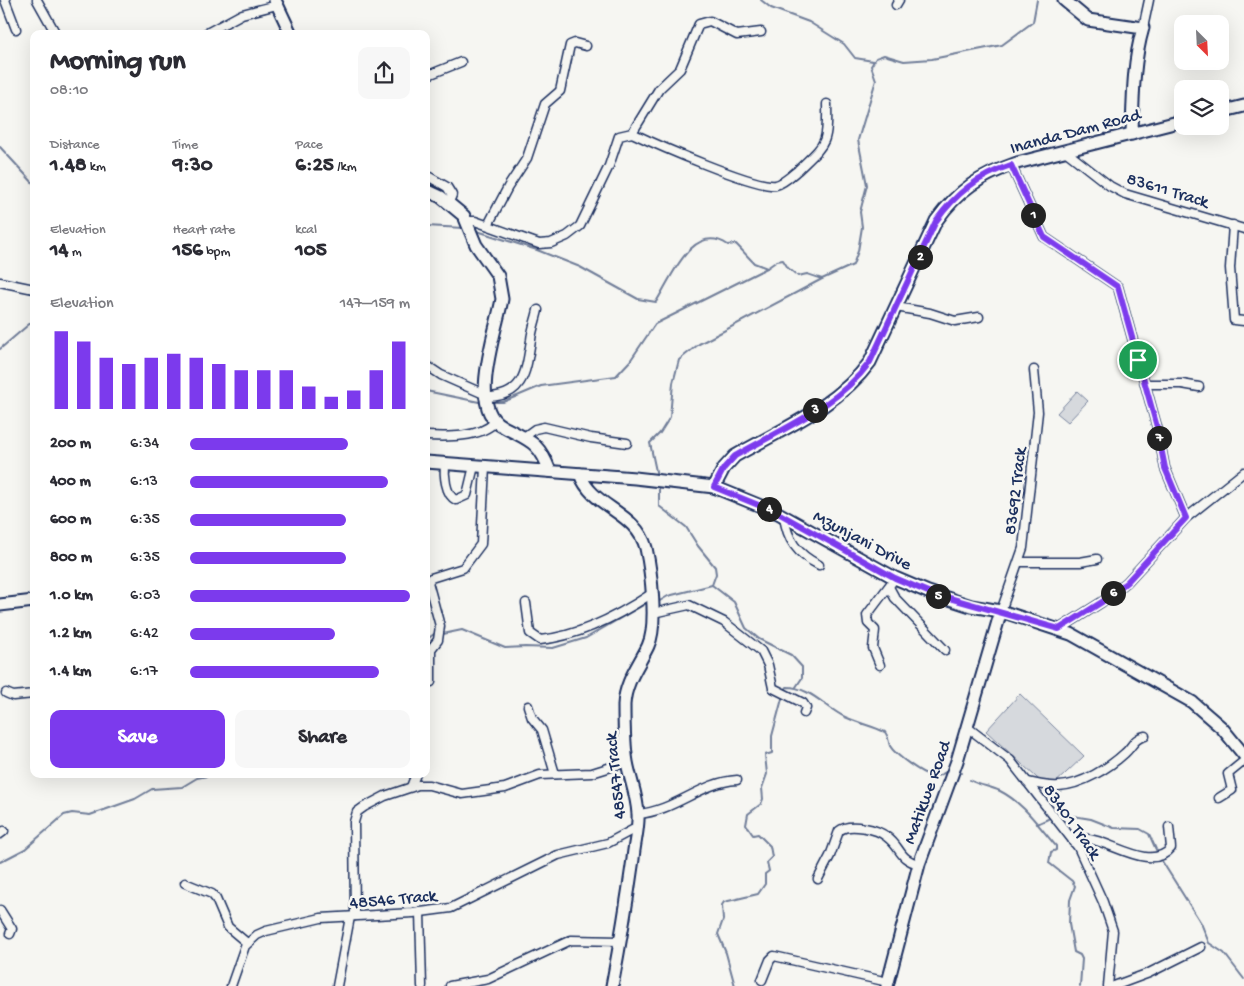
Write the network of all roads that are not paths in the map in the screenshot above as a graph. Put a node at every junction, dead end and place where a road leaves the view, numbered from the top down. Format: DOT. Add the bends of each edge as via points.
graph roads {
  1 [pos="5,0"];
  2 [pos="37,0"];
  3 [pos="1064,0"];
  4 [pos="1149,0"];
  5 [pos="276,3"];
  6 [pos="1143,28"];
  7 [pos="16,29"];
  8 [pos="54,30"];
  9 [pos="212,30"];
  10 [pos="288,30"];
  11 [pos="761,32"];
  12 [pos="586,46"];
  13 [pos="461,62"];
  14 [pos="430,74"];
  15 [pos="827,104"];
  16 [pos="1244,106"];
  17 [pos="1229,110"];
  18 [pos="1174,123"];
  19 [pos="632,133"];
  20 [pos="1132,134"];
  21 [pos="1064,150"];
  22 [pos="1011,165"];
  23 [pos="430,178"];
  24 [pos="430,192"];
  25 [pos="449,202"];
  26 [pos="467,221"];
  27 [pos="488,225"];
  28 [pos="1232,225"];
  29 [pos="1244,228"];
  30 [pos="0,282"];
  31 [pos="30,289"];
  32 [pos="896,307"];
  33 [pos="538,310"];
  34 [pos="979,317"];
  35 [pos="1244,321"];
  36 [pos="430,368"];
  37 [pos="1034,370"];
  38 [pos="1146,384"];
  39 [pos="1199,387"];
  40 [pos="484,395"];
  41 [pos="496,422"];
  42 [pos="430,436"];
  43 [pos="524,437"];
  44 [pos="627,443"];
  45 [pos="430,462"];
  46 [pos="445,463"];
  47 [pos="479,466"];
  48 [pos="550,471"];
  49 [pos="1244,472"];
  50 [pos="580,474"];
  51 [pos="714,487"];
  52 [pos="784,516"];
  53 [pos="1186,518"];
  54 [pos="1096,559"];
  55 [pos="1018,562"];
  56 [pos="819,565"];
  57 [pos="430,580"];
  58 [pos="892,582"];
  59 [pos="430,589"];
  60 [pos="651,594"];
  61 [pos="30,601"];
  62 [pos="526,603"];
  63 [pos="0,605"];
  64 [pos="1001,611"];
  65 [pos="653,613"];
  66 [pos="1059,629"];
  67 [pos="945,650"];
  68 [pos="880,665"];
  69 [pos="431,682"];
  70 [pos="6,694"];
  71 [pos="30,694"];
  72 [pos="528,706"];
  73 [pos="804,714"];
  74 [pos="968,727"];
  75 [pos="1145,736"];
  76 [pos="1242,748"];
  77 [pos="1244,761"];
  78 [pos="627,762"];
  79 [pos="555,774"];
  80 [pos="414,778"];
  81 [pos="736,780"];
  82 [pos="1027,782"];
  83 [pos="411,787"];
  84 [pos="1220,798"];
  85 [pos="638,814"];
  86 [pos="1170,827"];
  87 [pos="636,828"];
  88 [pos="1073,842"];
  89 [pos="919,864"];
  90 [pos="818,879"];
  91 [pos="184,883"];
  92 [pos="0,910"];
  93 [pos="420,912"];
  94 [pos="352,916"];
  95 [pos="10,934"];
  96 [pos="620,941"];
  97 [pos="247,943"];
  98 [pos="1201,947"];
  99 [pos="762,980"];
  100 [pos="888,984"];
  101 [pos="231,986"];
  102 [pos="337,986"];
  103 [pos="422,986"];
  104 [pos="450,986"];
  105 [pos="612,986"];
  106 [pos="1108,986"];
  107 [pos="1114,986"];
  1 -- 7 [label="street"];
  2 -- 8 [label="street"];
  3 -- 6 [label="street" via="1088,20"];
  4 -- 6 [label="street"];
  5 -- 9 [label="street" via="242,14"];
  5 -- 10 [label="street"];
  6 -- 20 [label="street" via="1137,50"];
  11 -- 19 [label="street" via="737,35 710,21 699,24 680,69 659,89"];
  12 -- 27 [label="street" via="570,45 560,91 545,104 527,158"];
  13 -- 14 [label="street"];
  15 -- 19 [label="street" via="827,134 820,150 787,179 775,185 761,184"];
  16 -- 17 [label="street"];
  18 -- 20 [label="street, Inanda Dam Road"];
  19 -- 27 [label="street" via="619,136 604,177 580,226 573,232 551,243 539,244"];
  20 -- 21 [label="street, Inanda Dam Road"];
  21 -- 22 [label="street, Inanda Dam Road"];
  21 -- 28 [label="street, 83611 Track" via="1110,186 1126,194"];
  22 -- 32 [label="street, Inanda Dam Road" via="972,183 951,201 936,221"];
  22 -- 38 [label="street" via="1044,237 1118,287"];
  23 -- 25 [label="street" via="450,191"];
  24 -- 25 [label="street"];
  25 -- 26 [label="street"];
  26 -- 27 [label="street"];
  26 -- 40 [label="street" via="476,245 498,276 502,289"];
  28 -- 29 [label="street, 83611 Track"];
  28 -- 35 [label="street" via="1230,268 1234,320"];
  30 -- 31 [label="street"];
  32 -- 34 [label="street" via="955,321"];
  32 -- 51 [label="street, Inanda Dam Road" via="870,362 857,380 839,396 735,456"];
  33 -- 40 [label="street" via="520,383 505,395"];
  36 -- 40 [label="street"];
  37 -- 55 [label="street, 83692 Track" via="1038,412 1023,548"];
  38 -- 39 [label="street"];
  38 -- 53 [label="street" via="1165,468"];
  40 -- 41 [label="street"];
  41 -- 42 [label="street" via="476,432"];
  41 -- 43 [label="street"];
  43 -- 44 [label="street" via="544,427"];
  43 -- 48 [label="street" via="541,449"];
  45 -- 46 [label="street, Mzunjani Drive"];
  46 -- 47 [label="street, Mzunjani Drive"];
  46 -- 47 [label="street" via="444,476 450,494 456,500 467,494"];
  47 -- 48 [label="street, Mzunjani Drive"];
  47 -- 57 [label="street" via="481,544 463,568"];
  48 -- 50 [label="street, Mzunjani Drive"];
  49 -- 53 [label="street"];
  50 -- 51 [label="street, Mzunjani Drive"];
  50 -- 60 [label="street, 48547 Track" via="588,491 624,515 637,530 646,549"];
  51 -- 52 [label="street, Mzunjani Drive"];
  52 -- 56 [label="street" via="793,546 804,558"];
  52 -- 58 [label="street, Mzunjani Drive"];
  53 -- 66 [label="street" via="1127,582"];
  54 -- 55 [label="street"];
  55 -- 64 [label="street, 83692 Track"];
  58 -- 64 [label="street, Mzunjani Drive"];
  58 -- 67 [label="street" via="895,598"];
  58 -- 68 [label="street" via="866,618 875,630 873,648"];
  59 -- 69 [label="street" via="440,626 438,640 431,649"];
  60 -- 62 [label="street" via="616,617 572,633 540,640 530,633"];
  60 -- 65 [label="street, 48547 Track"];
  61 -- 63 [label="street"];
  64 -- 66 [label="street, Mzunjani Drive"];
  64 -- 74 [label="street, Matikwe Road"];
  65 -- 73 [label="street" via="688,605 724,622 761,651 772,686 803,703 806,708"];
  65 -- 78 [label="street, 48547 Track" via="653,632 632,674 624,704"];
  66 -- 76 [label="street, Mzunjani Drive" via="1192,702"];
  70 -- 71 [label="street"];
  72 -- 79 [label="street" via="532,718 542,730"];
  74 -- 82 [label="street, 83401 Track" via="1003,752"];
  74 -- 89 [label="street, Matikwe Road"];
  75 -- 82 [label="street" via="1135,740 1111,764 1081,780 1061,786"];
  77 -- 84 [label="street" via="1230,770 1232,790"];
  78 -- 79 [label="street" via="592,773"];
  78 -- 85 [label="street, 48547 Track"];
  79 -- 83 [label="street" via="532,777 505,788 462,794 425,784"];
  80 -- 83 [label="street"];
  81 -- 85 [label="street" via="711,785 660,811"];
  82 -- 88 [label="street, 83401 Track"];
  83 -- 94 [label="street" via="385,796 355,816"];
  85 -- 87 [label="street, 48547 Track"];
  86 -- 88 [label="street" via="1171,848 1157,858 1089,839"];
  87 -- 93 [label="street, 48546 Track" via="608,843 558,855 451,908"];
  87 -- 96 [label="street, 48547 Track"];
  88 -- 106 [label="street, 83401 Track" via="1092,875 1112,927"];
  89 -- 90 [label="street" via="904,858 884,834 849,826 839,831"];
  89 -- 100 [label="street, Matikwe Road"];
  91 -- 97 [label="street" via="212,894 228,927"];
  92 -- 95 [label="street" via="12,929"];
  93 -- 94 [label="street, 48546 Track"];
  93 -- 103 [label="street"];
  94 -- 97 [label="street, 48546 Track" via="294,923 266,931"];
  94 -- 102 [label="street"];
  96 -- 104 [label="street" via="571,940 488,979"];
  96 -- 105 [label="street, 48547 Track"];
  97 -- 101 [label="street"];
  98 -- 107 [label="street"];
  99 -- 100 [label="street" via="774,956"];
}
